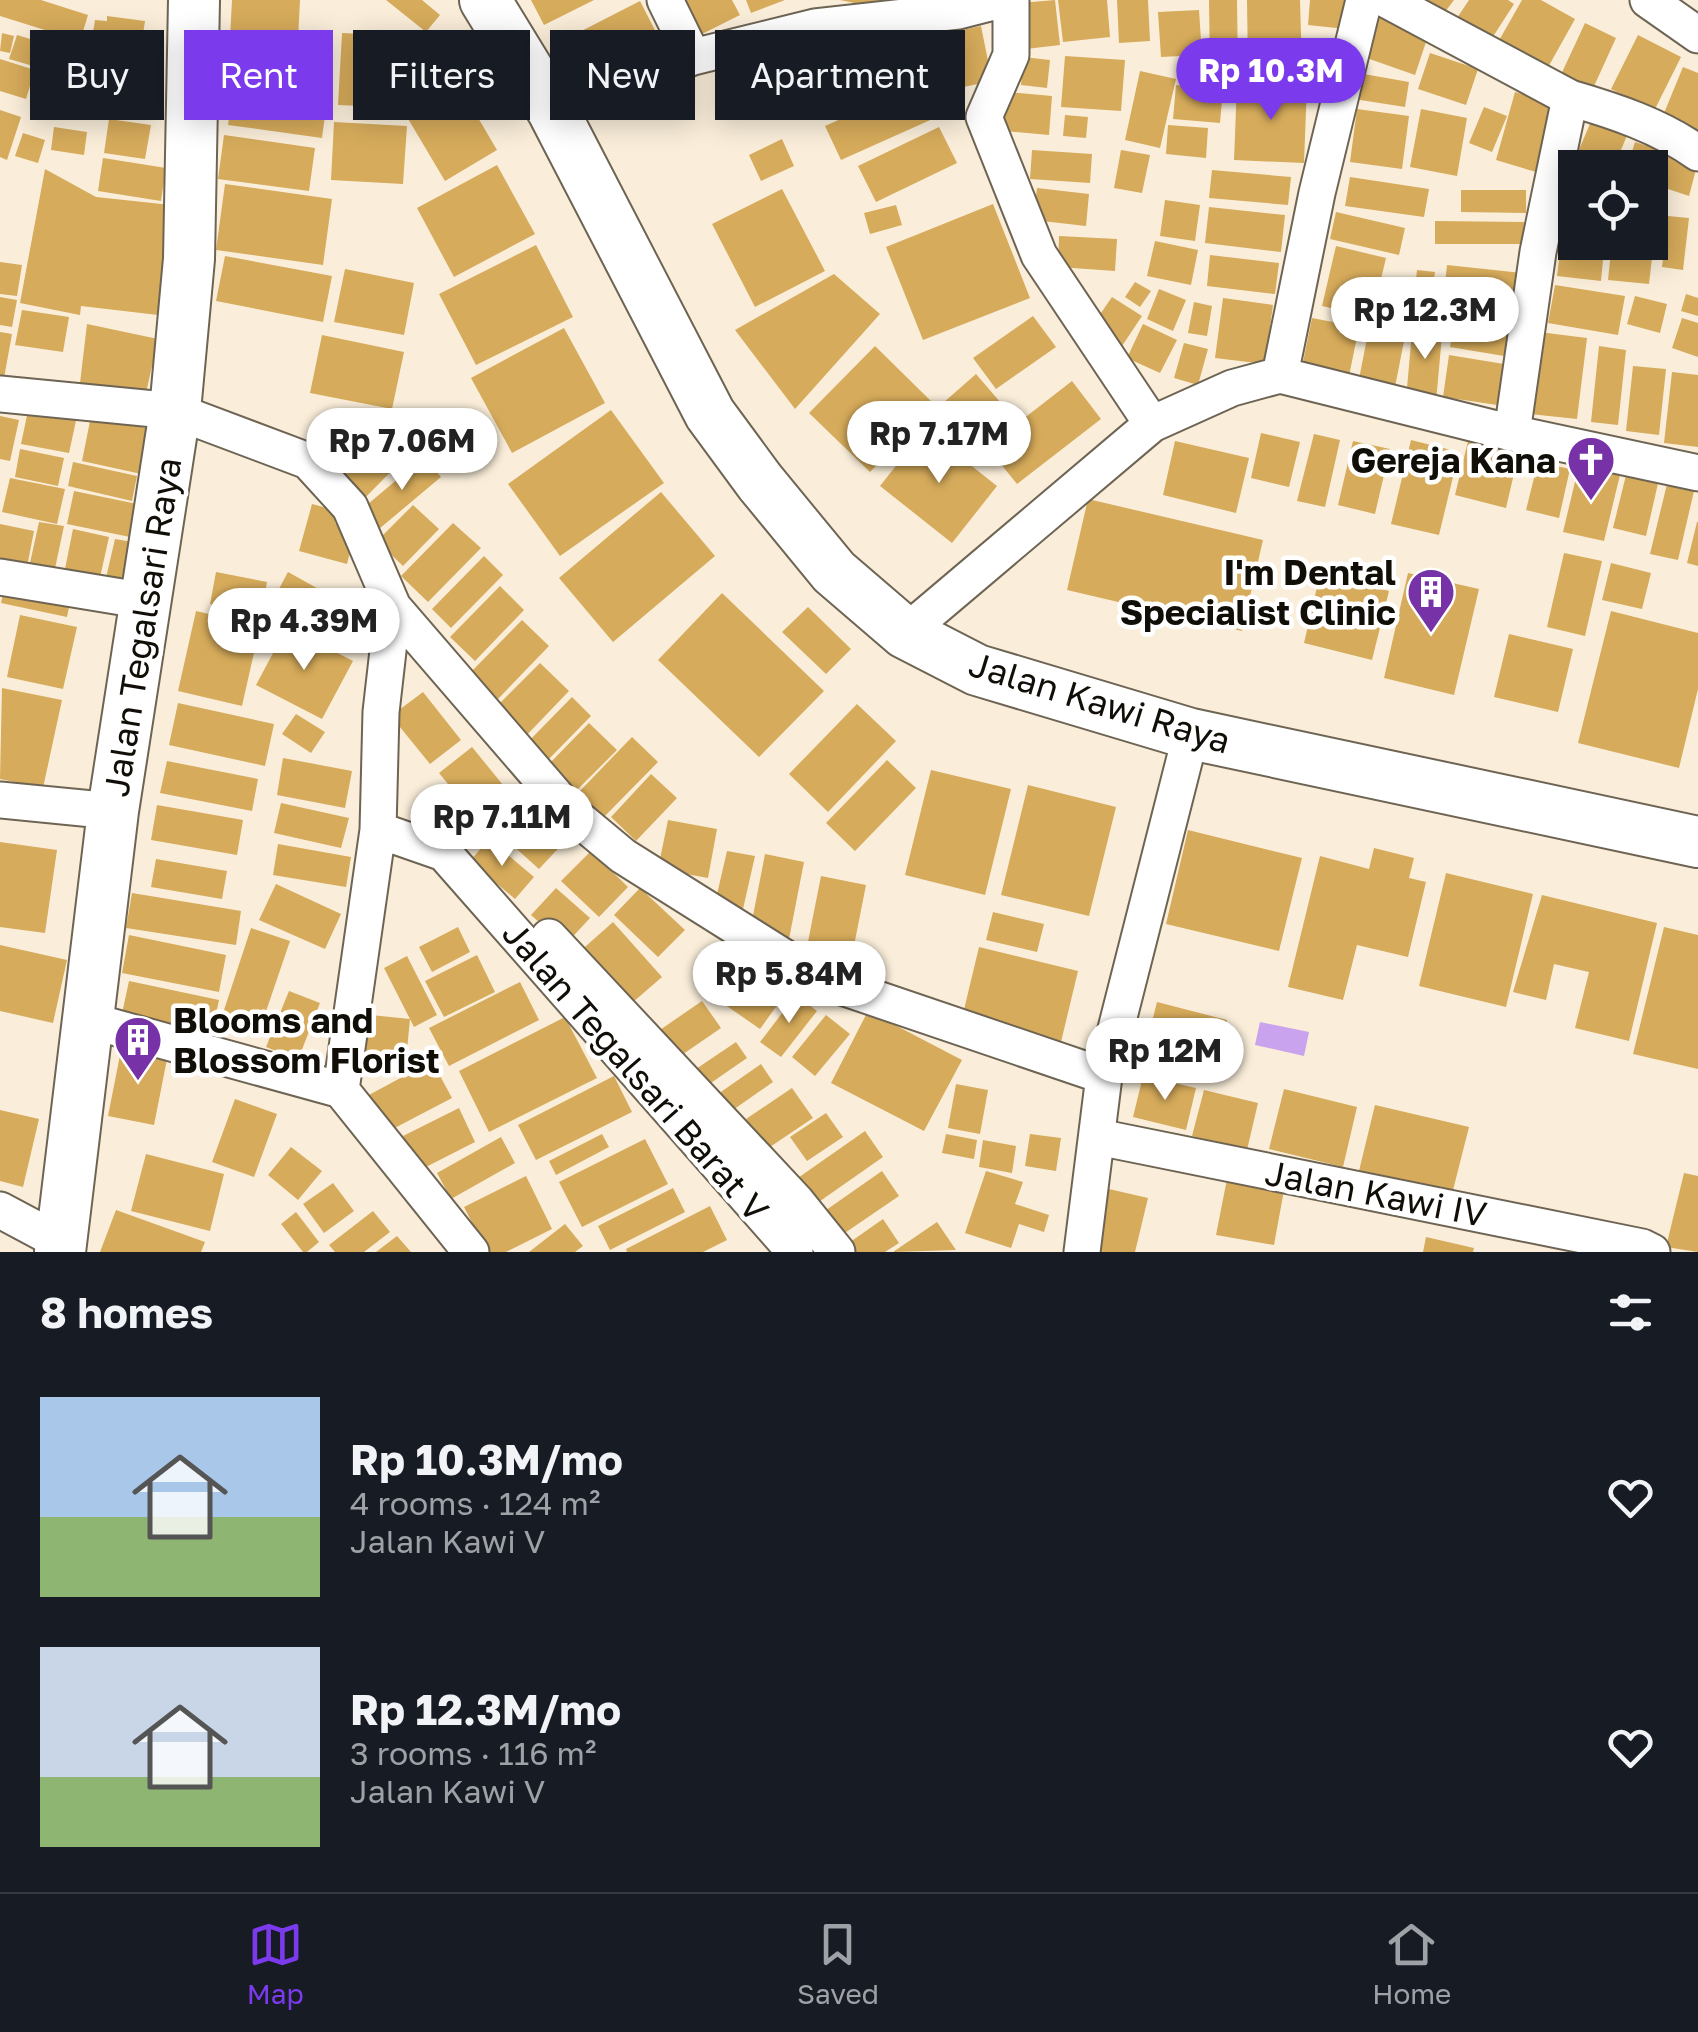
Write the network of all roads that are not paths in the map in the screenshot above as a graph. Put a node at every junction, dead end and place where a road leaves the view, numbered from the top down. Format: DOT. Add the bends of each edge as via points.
graph roads {
  1 [pos="194,0"];
  2 [pos="485,0"];
  3 [pos="665,0"];
  4 [pos="1001,0"];
  5 [pos="1010,0"];
  6 [pos="1364,0"];
  7 [pos="1387,0"];
  8 [pos="1648,0"];
  9 [pos="950,6"];
  10 [pos="812,14"];
  11 [pos="680,30"];
  12 [pos="1698,35"];
  13 [pos="695,57"];
  14 [pos="1570,98"];
  15 [pos="550,104"];
  16 [pos="559,120"];
  17 [pos="1698,153"];
  18 [pos="1280,375"];
  19 [pos="0,394"];
  20 [pos="175,411"];
  21 [pos="1152,424"];
  22 [pos="1512,433"];
  23 [pos="1698,474"];
  24 [pos="0,576"];
  25 [pos="146,601"];
  26 [pos="393,608"];
  27 [pos="905,633"];
  28 [pos="1191,734"];
  29 [pos="0,800"];
  30 [pos="113,811"];
  31 [pos="378,830"];
  32 [pos="1698,842"];
  33 [pos="444,854"];
  34 [pos="88,1020"];
  35 [pos="1104,1076"];
  36 [pos="341,1090"];
  37 [pos="1098,1137"];
  38 [pos="0,1210"];
  39 [pos="61,1248"];
  40 [pos="471,1252"];
  41 [pos="795,1252"];
  42 [pos="837,1252"];
  43 [pos="1082,1252"];
  44 [pos="1652,1252"];
  1 -- 20 [label="main road, Jalan Tegalsari Raya" via="189,259"];
  2 -- 15 [label="main road, Jalan Kawi Raya"];
  3 -- 11 [label="street"];
  4 -- 9 [label="street"];
  5 -- 21 [label="street" via="1011,54 985,111 988,126 1038,255"];
  6 -- 18 [label="street"];
  7 -- 14 [label="street"];
  8 -- 12 [label="street"];
  9 -- 10 [label="street"];
  10 -- 13 [label="street"];
  14 -- 17 [label="street" via="1674,136"];
  14 -- 22 [label="street" via="1538,252"];
  16 -- 27 [label="main road, Jalan Kawi Raya" via="710,414 834,572"];
  18 -- 21 [label="street" via="1232,388"];
  18 -- 22 [label="street"];
  19 -- 20 [label="street"];
  20 -- 25 [label="main road, Jalan Tegalsari Raya"];
  20 -- 26 [label="street" via="308,461 350,506"];
  21 -- 27 [label="street"];
  22 -- 23 [label="street"];
  24 -- 25 [label="street"];
  25 -- 30 [label="main road, Jalan Tegalsari Raya"];
  26 -- 31 [label="street"];
  26 -- 35 [label="street" via="569,812 623,856 806,971"];
  27 -- 28 [label="main road, Jalan Kawi Raya" via="978,670"];
  28 -- 32 [label="main road, Jalan Kawi Raya"];
  28 -- 35 [label="street"];
  29 -- 30 [label="street"];
  30 -- 34 [label="main road, Jalan Tegalsari Raya"];
  31 -- 33 [label="street, Jalan Tegalsari Barat V"];
  31 -- 36 [label="street"];
  33 -- 41 [label="street, Jalan Tegalsari Barat V"];
  33 -- 42 [label="street" via="481,874 549,937"];
  34 -- 36 [label="street"];
  34 -- 39 [label="main road, Jalan Tegalsari Raya"];
  35 -- 37 [label="street"];
  36 -- 40 [label="street"];
  37 -- 43 [label="street"];
  37 -- 44 [label="street, Jalan Kawi IV"];
  38 -- 39 [label="street"];
}
